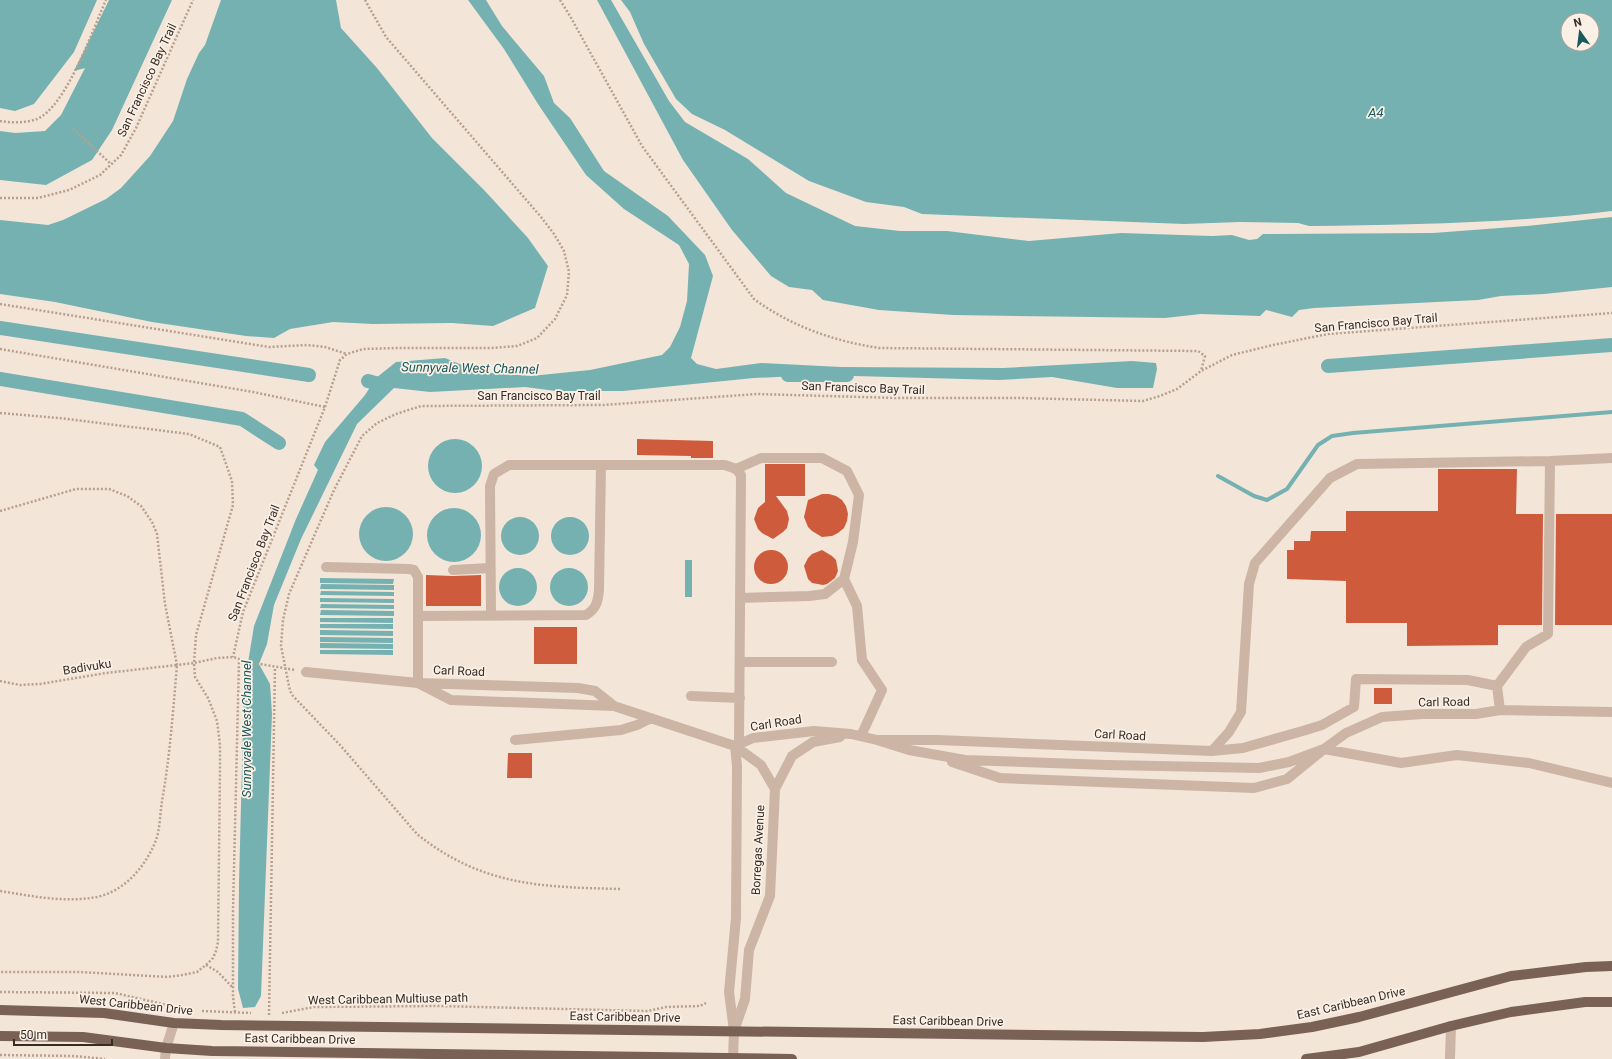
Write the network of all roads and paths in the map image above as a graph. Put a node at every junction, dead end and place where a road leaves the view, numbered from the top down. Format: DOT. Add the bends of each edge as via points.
graph roads {
  1 [pos="106,0"];
  2 [pos="193,0"];
  3 [pos="365,0"];
  4 [pos="560,0"];
  5 [pos="0,121"];
  6 [pos="73,129"];
  7 [pos="111,164"];
  8 [pos="0,198"];
  9 [pos="0,304"];
  10 [pos="1612,313"];
  11 [pos="0,349"];
  12 [pos="347,354"];
  13 [pos="1201,371"];
  14 [pos="325,407"];
  15 [pos="0,413"];
  16 [pos="1612,458"];
  17 [pos="1550,461"];
  18 [pos="601,465"];
  19 [pos="736,469"];
  20 [pos="0,511"];
  21 [pos="326,567"];
  22 [pos="490,568"];
  23 [pos="453,570"];
  24 [pos="844,579"];
  25 [pos="740,598"];
  26 [pos="418,616"];
  27 [pos="490,616"];
  28 [pos="233,657"];
  29 [pos="239,659"];
  30 [pos="740,662"];
  31 [pos="832,662"];
  32 [pos="194,664"];
  33 [pos="177,665"];
  34 [pos="275,667"];
  35 [pos="286,669"];
  36 [pos="306,672"];
  37 [pos="0,681"];
  38 [pos="418,683"];
  39 [pos="1497,686"];
  40 [pos="691,696"];
  41 [pos="740,698"];
  42 [pos="614,706"];
  43 [pos="1500,710"];
  44 [pos="1612,712"];
  45 [pos="651,718"];
  46 [pos="856,735"];
  47 [pos="515,740"];
  48 [pos="877,740"];
  49 [pos="737,745"];
  50 [pos="1324,749"];
  51 [pos="1212,751"];
  52 [pos="935,755"];
  53 [pos="1612,783"];
  54 [pos="775,789"];
  55 [pos="620,889"];
  56 [pos="0,890"];
  57 [pos="206,965"];
  58 [pos="1612,966"];
  59 [pos="0,972"];
  60 [pos="233,988"];
  61 [pos="0,992"];
  62 [pos="1612,1002"];
  63 [pos="706,1003"];
  64 [pos="0,1010"];
  65 [pos="235,1012"];
  66 [pos="255,1013"];
  67 [pos="262,1013"];
  68 [pos="269,1013"];
  69 [pos="274,1014"];
  70 [pos="280,1014"];
  71 [pos="174,1023"];
  72 [pos="235,1026"];
  73 [pos="273,1026"];
  74 [pos="1451,1026"];
  75 [pos="734,1031"];
  76 [pos="0,1036"];
  77 [pos="166,1048"];
  78 [pos="0,1055"];
  79 [pos="423,1057"];
  80 [pos="104,1059"];
  81 [pos="165,1059"];
  82 [pos="733,1059"];
  83 [pos="792,1059"];
  84 [pos="1306,1059"];
  85 [pos="1450,1059"];
  1 -- 5 [label="path" via="74,72 53,107 37,119 12,123"];
  2 -- 7 [label="path, San Francisco Bay Trail" via="136,128 121,155"];
  3 -- 12 [label="path" via="386,37 542,217 564,251 569,272 566,295 555,319 537,338 527,343 491,348 363,349"];
  4 -- 13 [label="path" via="642,146 754,298 769,310 825,336 878,348 1198,351 1205,356"];
  6 -- 7 [label="path"];
  7 -- 8 [label="path, San Francisco Bay Trail" via="100,175 69,190 38,198"];
  9 -- 12 [label="path" via="269,347 307,344"];
  10 -- 13 [label="path, San Francisco Bay Trail" via="1328,334 1232,355"];
  11 -- 14 [label="path" via="253,392"];
  12 -- 14 [label="path, San Francisco Bay Trail" via="340,360"];
  13 -- 35 [label="path, San Francisco Bay Trail" via="1177,389 1143,400 757,394 603,405 422,406 396,414 377,423 362,436 334,490 289,594 282,620 281,646"];
  14 -- 28 [label="path, San Francisco Bay Trail" via="243,612"];
  15 -- 32 [label="path" via="190,434 220,447 232,481 233,505 196,634"];
  16 -- 17 [label="street"];
  17 -- 39 [label="street" via="1548,634 1526,647"];
  17 -- 51 [label="street" via="1357,464 1330,478 1256,563 1249,584 1241,712 1229,732"];
  18 -- 19 [label="street" via="725,464"];
  18 -- 22 [label="street" via="509,465 494,474 490,486"];
  18 -- 27 [label="street" via="599,590 598,603 593,611 586,616"];
  19 -- 24 [label="street" via="761,458 822,458 847,471 859,495 853,542"];
  19 -- 25 [label="street, Borregas Avenue" via="741,475"];
  20 -- 33 [label="path" via="76,489 109,489 127,496 141,506 157,534 165,604"];
  21 -- 26 [label="street" via="414,570 418,577"];
  22 -- 23 [label="street"];
  22 -- 27 [label="street"];
  24 -- 25 [label="street" via="824,594"];
  24 -- 46 [label="street" via="857,606 862,660 882,690"];
  25 -- 30 [label="street, Borregas Avenue"];
  26 -- 27 [label="street"];
  26 -- 38 [label="street"];
  28 -- 29 [label="path"];
  28 -- 32 [label="path, Badivuku"];
  29 -- 34 [label="path" via="247,664"];
  29 -- 60 [label="path"];
  30 -- 31 [label="street"];
  30 -- 41 [label="street, Borregas Avenue"];
  32 -- 33 [label="path, Badivuku"];
  32 -- 57 [label="path" via="196,677 217,721 220,745 218,942 213,958"];
  33 -- 37 [label="path, Badivuku" via="40,684 20,685"];
  33 -- 56 [label="path" via="171,741 156,840 144,864 131,879 112,892 97,897 68,900"];
  34 -- 35 [label="path"];
  34 -- 68 [label="path"];
  35 -- 55 [label="path, San Francisco Bay Trail" via="293,696 340,745 417,834 430,845 448,856 503,879 560,888"];
  36 -- 38 [label="street, Carl Road"];
  38 -- 42 [label="street, Carl Road" via="451,700"];
  38 -- 42 [label="street, Carl Road" via="578,688 595,691"];
  39 -- 43 [label="street"];
  39 -- 51 [label="street, Carl Road" via="1468,680 1356,679 1354,707 1322,725 1243,748"];
  40 -- 41 [label="street"];
  41 -- 49 [label="street, Borregas Avenue"];
  42 -- 45 [label="street, Carl Road"];
  43 -- 44 [label="street, Carl Road"];
  43 -- 50 [label="street, Carl Road" via="1476,714 1382,717 1346,733"];
  45 -- 47 [label="street" via="621,730"];
  45 -- 49 [label="street, Carl Road"];
  46 -- 48 [label="street, Carl Road"];
  46 -- 49 [label="street, Carl Road" via="814,731 753,738"];
  46 -- 54 [label="street, Borregas Avenue" via="813,742 792,756"];
  48 -- 51 [label="street, Carl Road" via="938,740"];
  48 -- 52 [label="street, Carl Road"];
  49 -- 54 [label="street" via="761,765"];
  49 -- 75 [label="street, Borregas Avenue" via="736,918 729,992"];
  50 -- 52 [label="street, Carl Road" via="1289,762 1258,768 964,760"];
  50 -- 52 [label="street, Carl Road" via="1287,778 1254,788 1000,778 968,769"];
  50 -- 53 [label="street" via="1401,763 1457,756 1529,763"];
  54 -- 75 [label="street, Borregas Avenue" via="770,896 749,950 745,999"];
  57 -- 59 [label="path" via="197,972 168,977 80,972"];
  57 -- 60 [label="path" via="218,972"];
  58 -- 75 [label="main road, East Caribbean Drive" via="1511,976 1359,1017 1260,1034 1125,1037"];
  60 -- 65 [label="path"];
  61 -- 65 [label="path" via="115,993 192,1011"];
  62 -- 74 [label="main road" via="1585,1002 1511,1012"];
  63 -- 70 [label="path, West Caribbean Multiuse path" via="700,1006 666,1007 648,1011 438,1006 314,1007"];
  64 -- 71 [label="main road, West Caribbean Drive" via="104,1013"];
  65 -- 66 [label="path"];
  65 -- 72 [label="path"];
  67 -- 68 [label="path"];
  68 -- 69 [label="path"];
  68 -- 73 [label="path"];
  71 -- 72 [label="main road, West Caribbean Drive"];
  71 -- 77 [label="street"];
  72 -- 73 [label="main road, East Caribbean Drive"];
  73 -- 75 [label="main road, East Caribbean Drive"];
  74 -- 84 [label="main road" via="1359,1052"];
  74 -- 85 [label="street"];
  75 -- 82 [label="street, Borregas Avenue"];
  76 -- 77 [label="main road" via="83,1037"];
  77 -- 79 [label="main road, East Caribbean Drive"];
  77 -- 81 [label="street"];
  78 -- 80 [label="path"];
  79 -- 82 [label="main road, East Caribbean Drive"];
  82 -- 83 [label="main road, East Caribbean Drive"];
}
